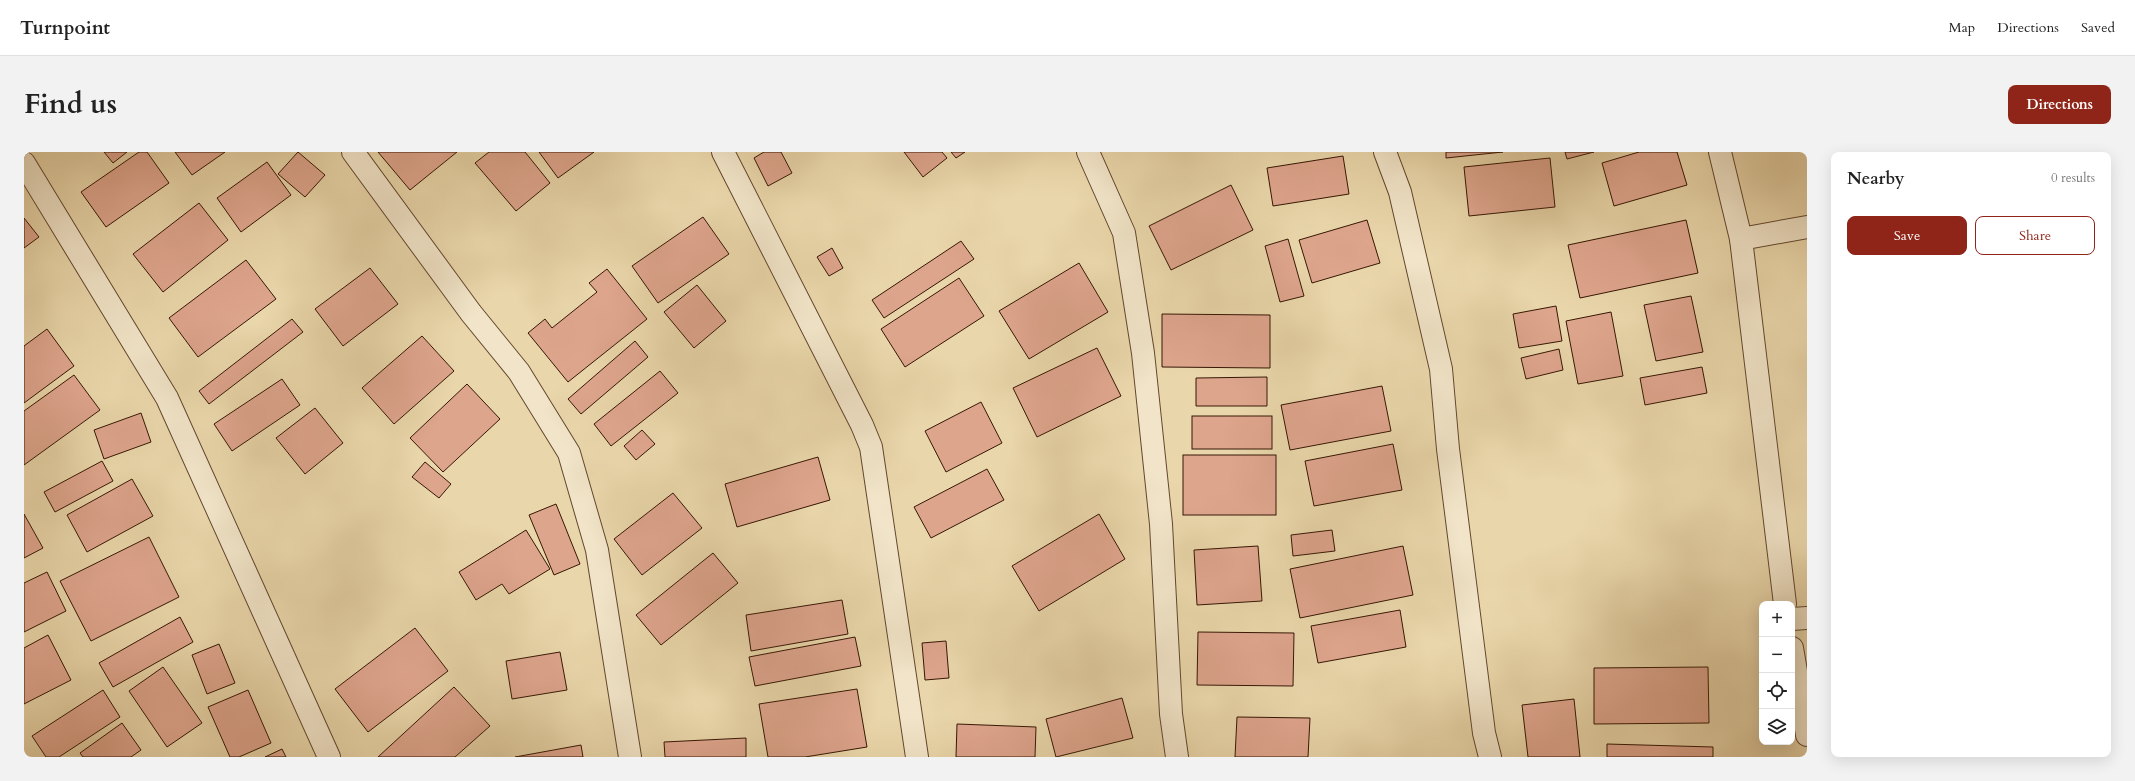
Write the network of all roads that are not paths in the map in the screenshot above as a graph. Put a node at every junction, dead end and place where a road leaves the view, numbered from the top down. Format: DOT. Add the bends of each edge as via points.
graph roads {
  1 [pos="39,152"];
  2 [pos="353,152"];
  3 [pos="723,152"];
  4 [pos="1088,152"];
  5 [pos="1385,152"];
  6 [pos="1720,152"];
  7 [pos="24,163"];
  8 [pos="1807,227"];
  9 [pos="1741,239"];
  10 [pos="1785,601"];
  11 [pos="1807,618"];
  12 [pos="1795,619"];
  13 [pos="1795,665"];
  14 [pos="1807,735"];
  15 [pos="329,757"];
  16 [pos="630,757"];
  17 [pos="917,757"];
  18 [pos="1177,757"];
  19 [pos="1490,757"];
  1 -- 7 [label="street"];
  2 -- 16 [label="street" via="471,313 519,372 569,453 597,550"];
  3 -- 17 [label="street" via="858,418 870,447"];
  4 -- 18 [label="street" via="1124,233 1143,353 1161,524 1171,714"];
  5 -- 19 [label="street" via="1400,192 1441,370 1449,457 1484,733"];
  6 -- 9 [label="street"];
  7 -- 15 [label="street" via="167,398"];
  8 -- 9 [label="street"];
  9 -- 10 [label="street"];
  11 -- 12 [label="street"];
  13 -- 14 [label="street"];
}
